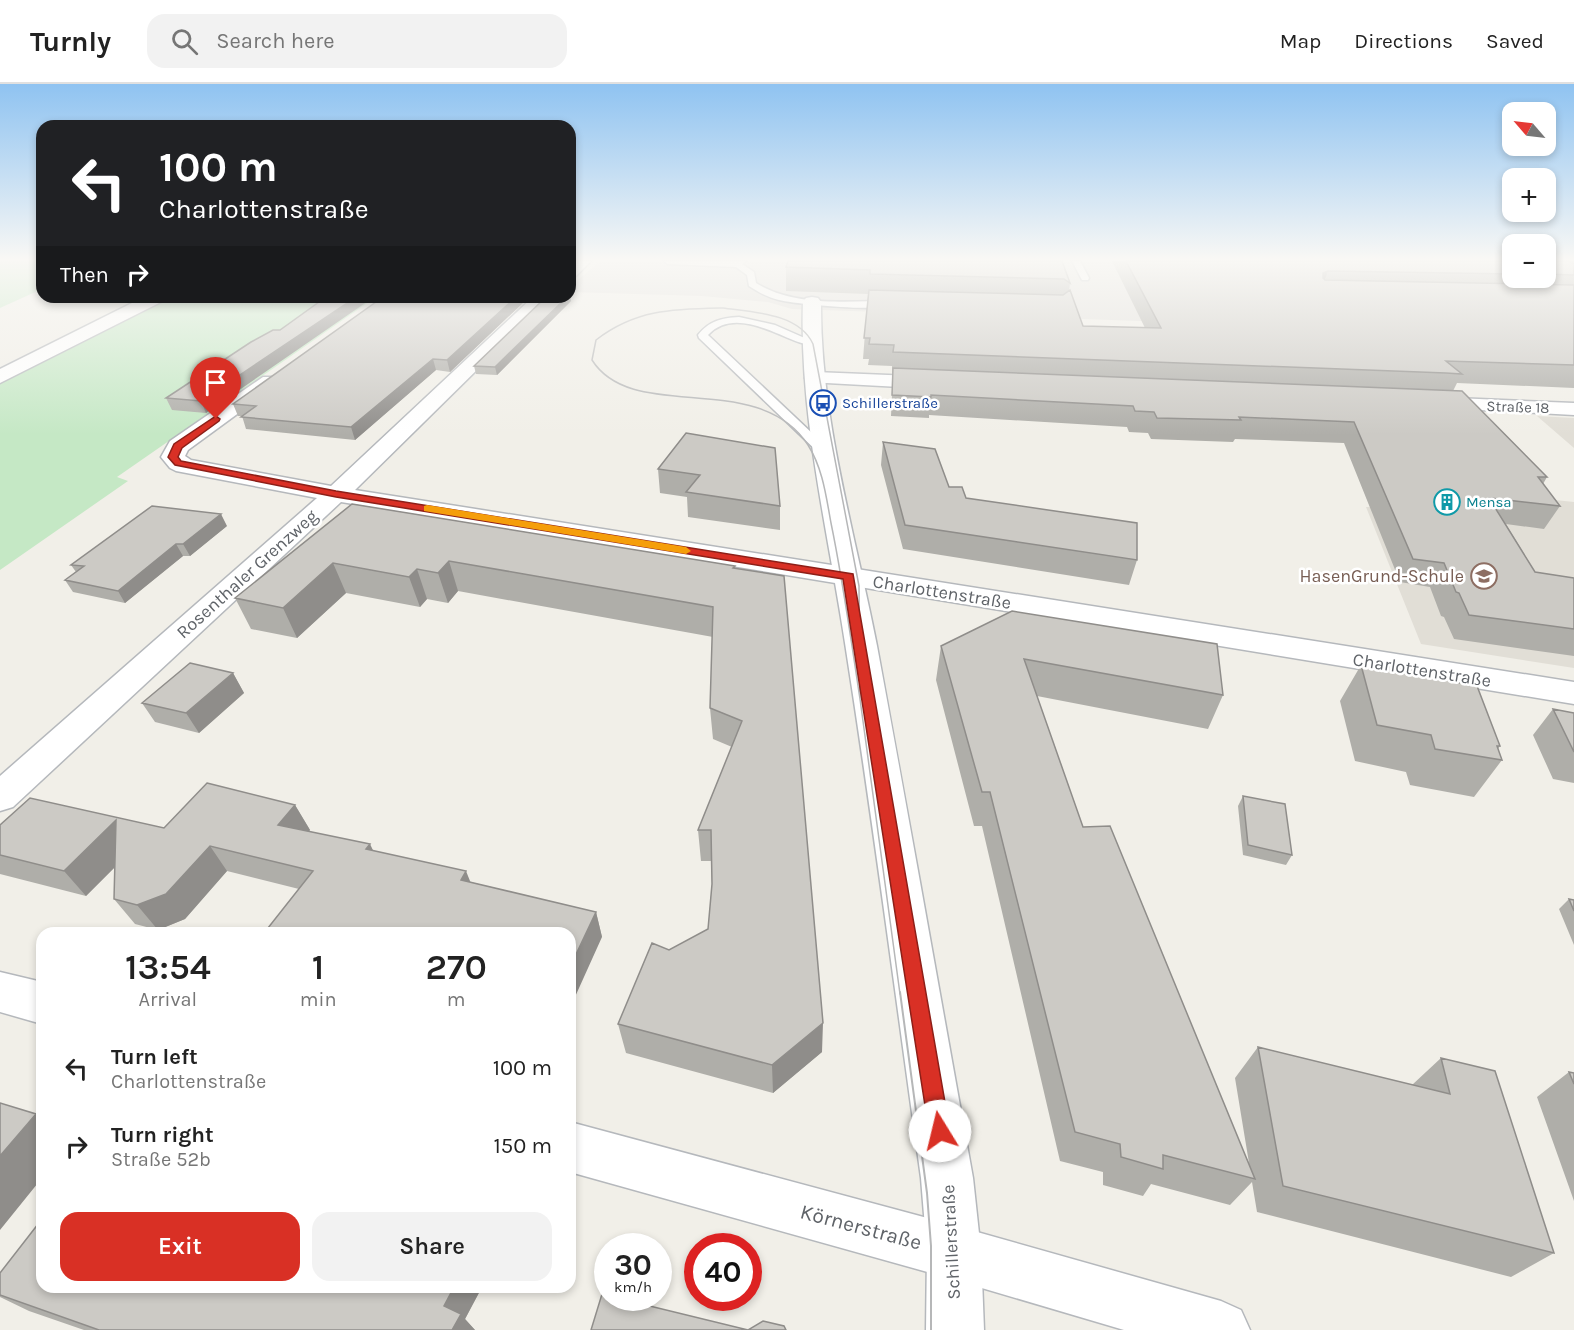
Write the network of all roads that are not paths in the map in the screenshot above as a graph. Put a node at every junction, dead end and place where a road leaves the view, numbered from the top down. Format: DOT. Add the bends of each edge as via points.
graph roads {
  1 [pos="114,319"];
  2 [pos="520,319"];
  3 [pos="812,319"];
  4 [pos="811,343"];
  5 [pos="283,372"];
  6 [pos="0,377"];
  7 [pos="815,378"];
  8 [pos="959,384"];
  9 [pos="1408,402"];
  10 [pos="1574,409"];
  11 [pos="826,453"];
  12 [pos="336,494"];
  13 [pos="849,577"];
  14 [pos="1574,693"];
  15 [pos="0,797"];
  16 [pos="0,992"];
  17 [pos="36,1001"];
  18 [pos="576,1149"];
  19 [pos="954,1252"];
  20 [pos="955,1330"];
  21 [pos="1221,1330"];
  1 -- 6 [label="street"];
  2 -- 12 [label="street, Rosenthaler Grenzweg"];
  3 -- 4 [label="street, Schillerstraße"];
  4 -- 7 [label="street, Schillerstraße"];
  4 -- 11 [label="lane" via="774,326 749,321 714,326 703,335"];
  5 -- 12 [label="street, Charlottenstraße" via="177,446 173,457 184,465"];
  7 -- 8 [label="street"];
  7 -- 11 [label="street, Schillerstraße"];
  9 -- 10 [label="street, Straße 18"];
  11 -- 13 [label="street, Schillerstraße"];
  12 -- 13 [label="street, Charlottenstraße"];
  12 -- 15 [label="street, Rosenthaler Grenzweg"];
  13 -- 14 [label="street, Charlottenstraße"];
  13 -- 19 [label="street, Schillerstraße" via="945,1167"];
  16 -- 17 [label="street"];
  18 -- 19 [label="street, Körnerstraße"];
  19 -- 20 [label="street, Schillerstraße"];
  19 -- 21 [label="street, Körnerstraße"];
}
